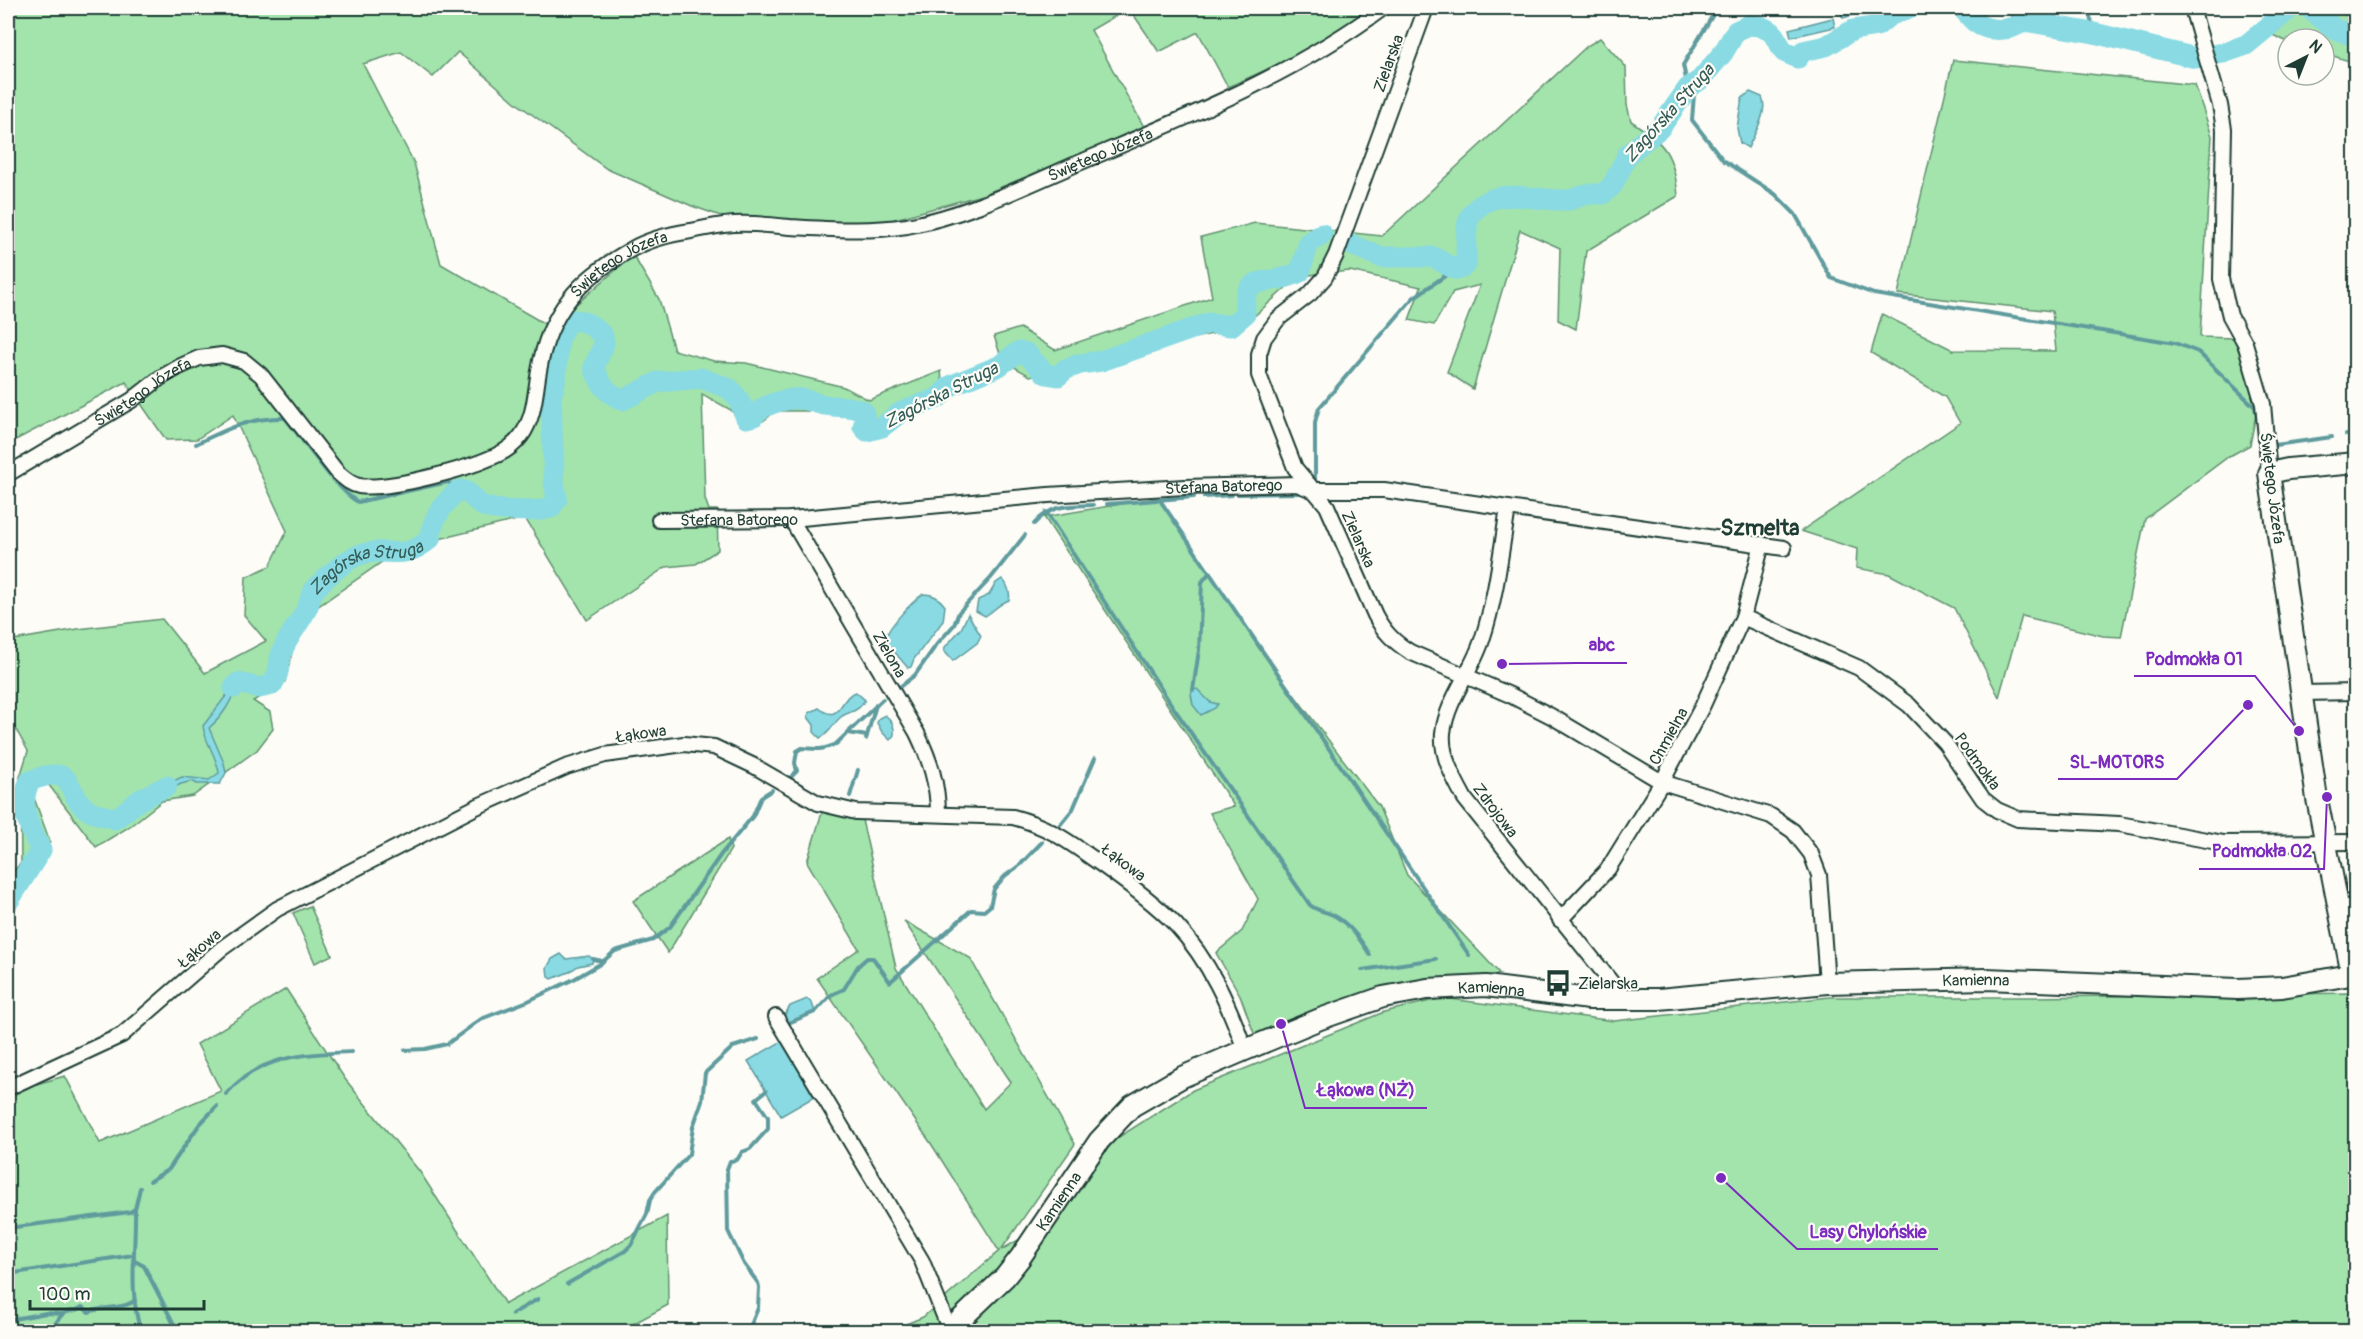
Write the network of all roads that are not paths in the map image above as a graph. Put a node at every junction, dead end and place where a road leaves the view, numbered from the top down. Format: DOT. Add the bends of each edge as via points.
graph roads {
  1 [pos="1383,8"];
  2 [pos="1426,8"];
  3 [pos="2192,8"];
  4 [pos="2355,464"];
  5 [pos="2269,473"];
  6 [pos="8,474"];
  7 [pos="1312,490"];
  8 [pos="1508,508"];
  9 [pos="791,519"];
  10 [pos="659,520"];
  11 [pos="1762,544"];
  12 [pos="1784,548"];
  13 [pos="1743,617"];
  14 [pos="1466,676"];
  15 [pos="2302,693"];
  16 [pos="2355,693"];
  17 [pos="1662,782"];
  18 [pos="938,814"];
  19 [pos="2325,841"];
  20 [pos="2355,842"];
  21 [pos="1560,920"];
  22 [pos="2354,974"];
  23 [pos="1827,982"];
  24 [pos="1618,1000"];
  25 [pos="776,1017"];
  26 [pos="1245,1050"];
  27 [pos="8,1088"];
  28 [pos="949,1328"];
  1 -- 6 [label="street, Świętego Józefa" via="1344,36 1228,98 944,217 879,229 733,224 678,233 631,249 582,285 556,315 529,422 522,435 500,454 472,465 378,486 348,482 261,375 244,361 222,355 199,358 179,367 132,400"];
  2 -- 7 [label="street, Zielarska" via="1336,255 1325,277 1310,294 1278,319 1264,338 1259,354 1259,375 1291,458"];
  3 -- 5 [label="street, Świętego Józefa" via="2224,129 2222,279 2229,316 2245,343 2263,404"];
  4 -- 5 [label="street"];
  5 -- 15 [label="street, Świętego Józefa"];
  7 -- 8 [label="street, Stefana Batorego" via="1384,490"];
  7 -- 9 [label="street, Stefana Batorego" via="1297,484 1185,487 970,501"];
  7 -- 14 [label="street, Zielarska" via="1327,506 1382,628 1410,652"];
  8 -- 11 [label="street, Stefana Batorego"];
  8 -- 14 [label="street, Zdrojowa" via="1493,602 1482,642"];
  9 -- 10 [label="street, Stefana Batorego"];
  9 -- 18 [label="street, Zielona" via="926,751 938,790"];
  11 -- 12 [label="street, Stefana Batorego"];
  11 -- 13 [label="street, Chmielna"];
  13 -- 17 [label="street, Chmielna"];
  13 -- 19 [label="street, Podmokła" via="1859,668 1909,705 1945,743 1983,799 2018,819 2119,824 2223,843"];
  14 -- 17 [label="street, Zielarska" via="1551,716"];
  14 -- 21 [label="street, Zdrojowa" via="1447,713 1443,736 1453,776 1465,798"];
  15 -- 16 [label="street"];
  15 -- 19 [label="street, Świętego Józefa"];
  17 -- 21 [label="street, Chmielna" via="1608,869"];
  17 -- 23 [label="street, Zielarska" via="1771,816 1793,831 1811,854 1819,875"];
  18 -- 26 [label="street, Łąkowa" via="1037,823 1111,871 1177,926 1203,961 1233,1015"];
  18 -- 27 [label="street, Łąkowa" via="856,812 818,803 714,747 684,744 605,754 476,807 277,909 221,949 122,1035"];
  19 -- 20 [label="street, Podmokła"];
  19 -- 22 [label="street, Świętego Józefa"];
  21 -- 24 [label="street, Zdrojowa" via="1612,983"];
  22 -- 23 [label="street, Kamienna" via="2282,987 2238,989 1986,979"];
  23 -- 24 [label="street, Kamienna" via="1693,998"];
  24 -- 26 [label="street, Kamienna" via="1486,986 1427,989 1367,1002"];
  25 -- 28 [label="street" via="922,1262"];
  26 -- 28 [label="street, Kamienna" via="1182,1077 1147,1096 1120,1117 1099,1141 1005,1277"];
}
